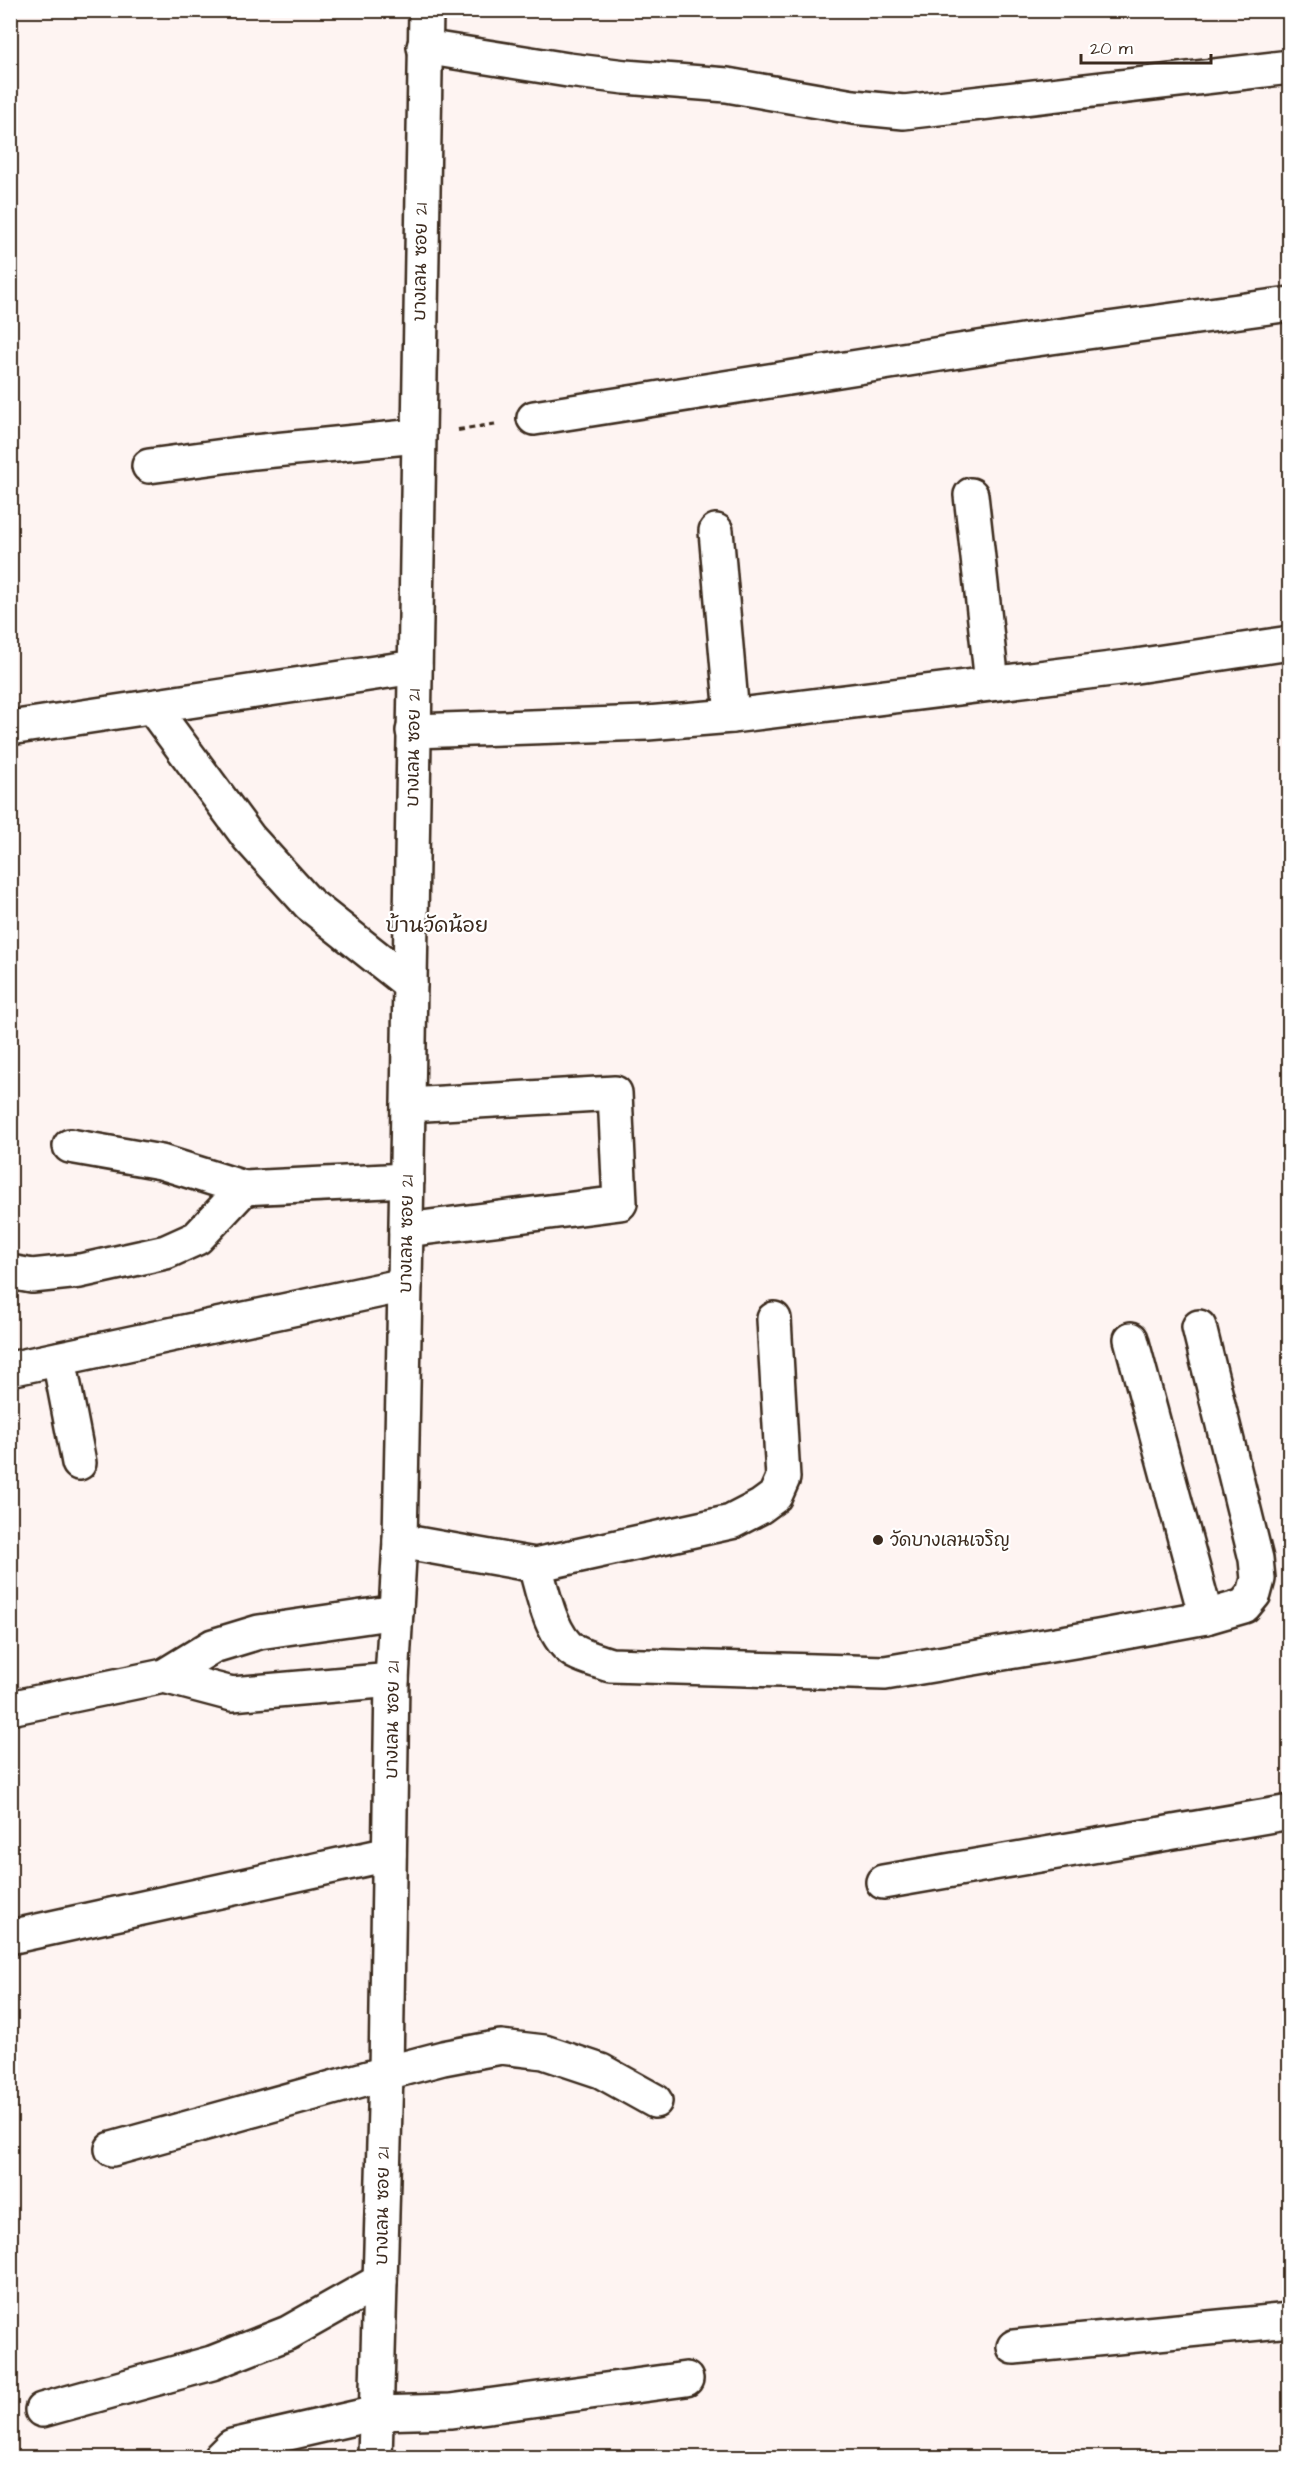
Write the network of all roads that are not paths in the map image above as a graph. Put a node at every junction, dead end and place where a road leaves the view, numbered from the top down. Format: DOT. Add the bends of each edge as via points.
graph roads {
  1 [pos="426,10"];
  2 [pos="424,47"];
  3 [pos="1290,68"];
  4 [pos="1290,304"];
  5 [pos="534,418"];
  6 [pos="417,436"];
  7 [pos="148,466"];
  8 [pos="971,495"];
  9 [pos="716,531"];
  10 [pos="1290,643"];
  11 [pos="415,667"];
  12 [pos="992,683"];
  13 [pos="153,708"];
  14 [pos="732,716"];
  15 [pos="10,728"];
  16 [pos="413,731"];
  17 [pos="410,984"];
  18 [pos="408,1105"];
  19 [pos="70,1146"];
  20 [pos="406,1180"];
  21 [pos="244,1188"];
  22 [pos="406,1230"];
  23 [pos="10,1272"];
  24 [pos="405,1285"];
  25 [pos="774,1319"];
  26 [pos="1199,1327"];
  27 [pos="1131,1339"];
  28 [pos="59,1359"];
  29 [pos="10,1369"];
  30 [pos="79,1463"];
  31 [pos="400,1542"];
  32 [pos="535,1565"];
  33 [pos="396,1612"];
  34 [pos="1206,1617"];
  35 [pos="164,1676"];
  36 [pos="392,1680"];
  37 [pos="10,1708"];
  38 [pos="1290,1812"];
  39 [pos="389,1854"];
  40 [pos="883,1882"];
  41 [pos="10,1937"];
  42 [pos="386,2073"];
  43 [pos="655,2101"];
  44 [pos="111,2149"];
  45 [pos="381,2281"];
  46 [pos="1290,2320"];
  47 [pos="1014,2347"];
  48 [pos="686,2379"];
  49 [pos="42,2410"];
  50 [pos="376,2413"];
  51 [pos="220,2457"];
  52 [pos="375,2457"];
  1 -- 2 [label="street, บางเลน ซอย 21"];
  2 -- 3 [label="street" via="568,70 727,85 904,112"];
  2 -- 6 [label="street, บางเลน ซอย 21"];
  4 -- 5 [label="street" via="1029,340"];
  6 -- 7 [label="street"];
  6 -- 11 [label="street, บางเลน ซอย 21"];
  8 -- 12 [label="street"];
  9 -- 14 [label="street"];
  10 -- 12 [label="street"];
  11 -- 13 [label="street"];
  11 -- 16 [label="street, บางเลน ซอย 21"];
  12 -- 14 [label="street"];
  13 -- 15 [label="street"];
  13 -- 17 [label="street" via="249,838 309,904"];
  14 -- 16 [label="street"];
  16 -- 17 [label="street, บางเลน ซอย 21"];
  17 -- 18 [label="street, บางเลน ซอย 21"];
  18 -- 20 [label="street, บางเลน ซอย 21"];
  18 -- 22 [label="street" via="615,1093 620,1203"];
  19 -- 21 [label="street" via="161,1162"];
  20 -- 21 [label="street"];
  20 -- 22 [label="street, บางเลน ซอย 21"];
  21 -- 23 [label="street" via="197,1238 166,1252 81,1271 32,1276"];
  22 -- 24 [label="street, บางเลน ซอย 21"];
  24 -- 28 [label="street"];
  24 -- 31 [label="street, บางเลน ซอย 21"];
  25 -- 32 [label="street" via="783,1478 775,1496 731,1522"];
  26 -- 34 [label="street" via="1258,1579 1254,1594 1244,1606"];
  27 -- 34 [label="street"];
  28 -- 29 [label="street"];
  28 -- 30 [label="street"];
  31 -- 32 [label="street"];
  31 -- 33 [label="street, บางเลน ซอย 21"];
  32 -- 34 [label="street" via="557,1632 573,1651 610,1665 885,1673"];
  33 -- 35 [label="street" via="259,1632 213,1646"];
  33 -- 36 [label="street, บางเลน ซอย 21"];
  35 -- 36 [label="street" via="232,1694"];
  35 -- 37 [label="street"];
  36 -- 39 [label="street, บางเลน ซอย 21"];
  38 -- 40 [label="street"];
  39 -- 41 [label="street"];
  39 -- 42 [label="street, บางเลน ซอย 21"];
  42 -- 43 [label="street" via="501,2047 544,2052 601,2071"];
  42 -- 44 [label="street"];
  42 -- 45 [label="street, บางเลน ซอย 21"];
  45 -- 49 [label="street" via="288,2333 223,2359"];
  45 -- 50 [label="street, บางเลน ซอย 21"];
  46 -- 47 [label="street"];
  48 -- 50 [label="street" via="451,2411"];
  50 -- 51 [label="street" via="232,2446"];
  50 -- 52 [label="street, บางเลน ซอย 21"];
}
